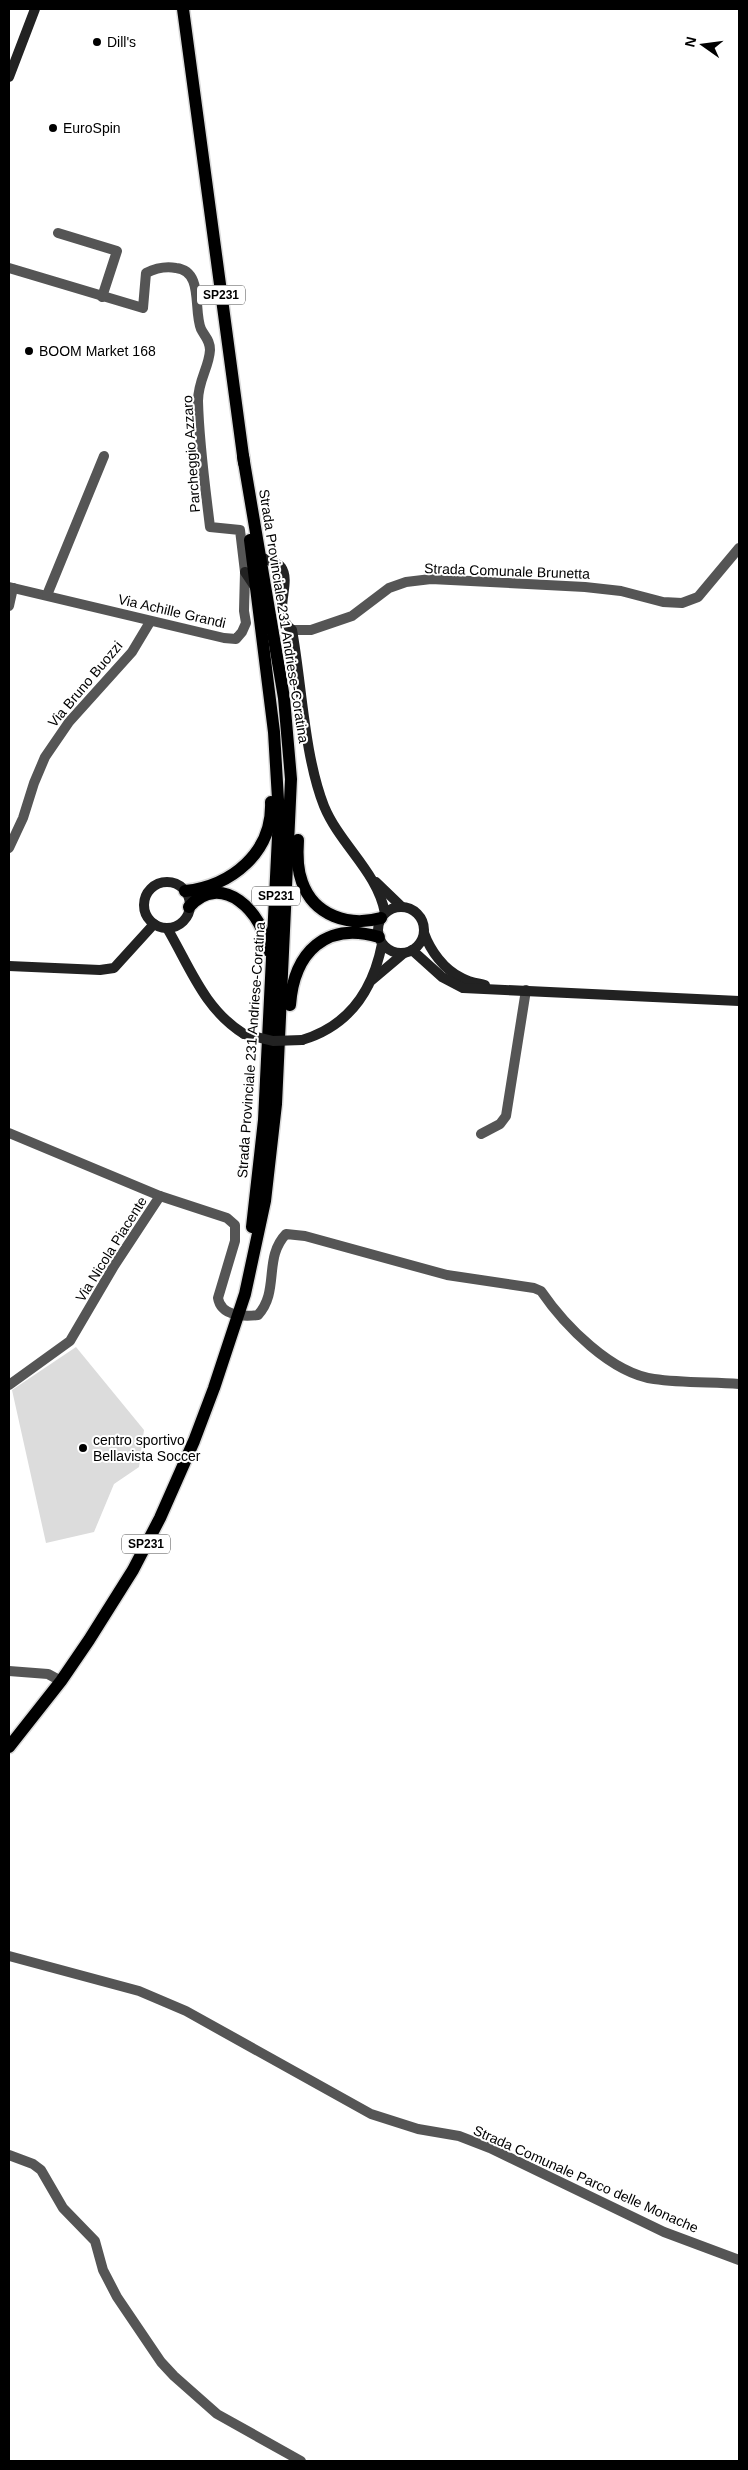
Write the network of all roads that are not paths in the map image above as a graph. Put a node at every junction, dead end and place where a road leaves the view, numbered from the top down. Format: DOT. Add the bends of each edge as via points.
graph roads {
  1 [pos="35,9"];
  2 [pos="183,9"];
  3 [pos="9,77"];
  4 [pos="58,233"];
  5 [pos="9,268"];
  6 [pos="106,298"];
  7 [pos="104,456"];
  8 [pos="243,456"];
  9 [pos="228,528"];
  10 [pos="739,548"];
  11 [pos="260,557"];
  12 [pos="245,572"];
  13 [pos="255,587"];
  14 [pos="11,588"];
  15 [pos="47,595"];
  16 [pos="9,606"];
  17 [pos="150,622"];
  18 [pos="271,623"];
  19 [pos="292,630"];
  20 [pos="264,652"];
  21 [pos="9,848"];
  22 [pos="373,880"];
  23 [pos="185,891"];
  24 [pos="189,907"];
  25 [pos="402,907"];
  26 [pos="383,916"];
  27 [pos="151,921"];
  28 [pos="178,925"];
  29 [pos="168,928"];
  30 [pos="424,933"];
  31 [pos="380,940"];
  32 [pos="408,952"];
  33 [pos="185,961"];
  34 [pos="9,966"];
  35 [pos="371,980"];
  36 [pos="490,988"];
  37 [pos="526,990"];
  38 [pos="739,1001"];
  39 [pos="264,1120"];
  40 [pos="9,1133"];
  41 [pos="481,1134"];
  42 [pos="272,1158"];
  43 [pos="160,1196"];
  44 [pos="236,1316"];
  45 [pos="739,1384"];
  46 [pos="9,1385"];
  47 [pos="9,1670"];
  48 [pos="60,1682"];
  49 [pos="9,1747"];
  50 [pos="9,1956"];
  51 [pos="9,2155"];
  52 [pos="739,2260"];
  53 [pos="301,2461"];
  1 -- 3 [label="main road"];
  2 -- 8 [label="main road, Strada Provinciale 231 Andriese-Coratina / SP231"];
  4 -- 6 [label="street" via="117,251"];
  5 -- 6 [label="street"];
  6 -- 9 [label="street, Parcheggio Azzaro" via="143,308 146,273 154,269 180,268 194,282 201,330 208,337 210,347 209,360 200,378 198,399 210,527"];
  7 -- 15 [label="street"];
  8 -- 11 [label="main road, Strada Provinciale 231 Andriese-Coratina / SP231"];
  8 -- 13 [label="main road, Strada Provinciale 231 Andriese-Coratina / SP231"];
  9 -- 12 [label="street, Via Achille Grandi" via="240,530"];
  10 -- 19 [label="street, Strada Comunale Brunetta" via="698,597 682,603 586,587 431,579 389,588 352,616 311,630"];
  11 -- 18 [label="main road, Strada Provinciale 231 Andriese-Coratina / SP231"];
  11 -- 19 [label="main road" via="281,567 284,580 282,607 287,626"];
  12 -- 13 [label="main road"];
  12 -- 17 [label="street, Via Achille Grandi" via="246,623 236,639"];
  13 -- 20 [label="main road, Strada Provinciale 231 Andriese-Coratina / SP231"];
  14 -- 15 [label="street, Via Achille Grandi"];
  14 -- 16 [label="street"];
  15 -- 17 [label="street, Via Achille Grandi"];
  17 -- 21 [label="street, Via Bruno Buozzi" via="132,652 69,722 45,757"];
  18 -- 26 [label="main road" via="288,685 293,721 298,791 297,855 302,883 328,915 357,922"];
  18 -- 42 [label="main road, Strada Provinciale 231 Andriese-Coratina / SP231" via="284,698 291,779 283,989"];
  19 -- 22 [label="main road" via="308,745 323,804 341,838"];
  20 -- 23 [label="main road" via="271,810 266,833 257,852 232,876 208,887"];
  20 -- 39 [label="main road, Strada Provinciale 231 Andriese-Coratina / SP231" via="277,760 278,816"];
  22 -- 25 [label="main road"];
  22 -- 26 [label="main road" via="380,892"];
  23 -- 24 [label="main road"];
  23 -- 27 [label="main road" via="172,883 157,885 146,896 145,911"];
  24 -- 28 [label="main road" via="188,914"];
  24 -- 39 [label="main road" via="210,894 233,898 246,905 266,936"];
  25 -- 26 [label="main road"];
  25 -- 30 [label="main road" via="416,913"];
  26 -- 31 [label="main road" via="378,930"];
  27 -- 29 [label="main road"];
  27 -- 34 [label="main road" via="114,968"];
  28 -- 29 [label="main road"];
  28 -- 33 [label="main road"];
  29 -- 33 [label="main road"];
  30 -- 32 [label="main road" via="420,943"];
  30 -- 36 [label="main road" via="451,972"];
  31 -- 32 [label="main road" via="392,951"];
  31 -- 35 [label="main road"];
  31 -- 42 [label="main road" via="352,932 332,935 320,941 301,963 291,990 285,1105"];
  32 -- 35 [label="main road"];
  32 -- 36 [label="main road" via="452,984 482,990"];
  33 -- 35 [label="main road, bridge" via="220,1016 244,1034 273,1041 302,1040 341,1022"];
  36 -- 37 [label="main road"];
  37 -- 38 [label="main road"];
  37 -- 41 [label="street" via="506,1116 500,1124"];
  39 -- 44 [label="main road, Strada Provinciale 231 Andriese-Coratina / SP231" via="254,1212"];
  40 -- 43 [label="street, Via Nicola Piacente"];
  42 -- 44 [label="main road, Strada Provinciale 231 Andriese-Coratina / SP231" via="253,1262"];
  43 -- 44 [label="street" via="227,1218 234,1224 235,1241 218,1298 221,1306"];
  43 -- 46 [label="street, Via Nicola Piacente" via="70,1341"];
  44 -- 45 [label="street" via="258,1315 267,1305 276,1244 286,1234 304,1236 447,1275 534,1288 541,1291 578,1338 629,1370 653,1379"];
  44 -- 48 [label="main road, Strada Provinciale 231 Andriese-Coratina / SP231" via="206,1413 160,1518 111,1606"];
  47 -- 48 [label="street" via="48,1674"];
  48 -- 49 [label="main road, Strada Provinciale 231 Andriese-Coratina / SP231"];
  50 -- 52 [label="street, Strada Comunale Parco delle Monache" via="139,1990 186,2011 371,2114 418,2130 459,2136 490,2148 664,2232"];
  51 -- 53 [label="street" via="41,2170 63,2208 96,2241 103,2270 117,2297 174,2376 217,2414"];
}
